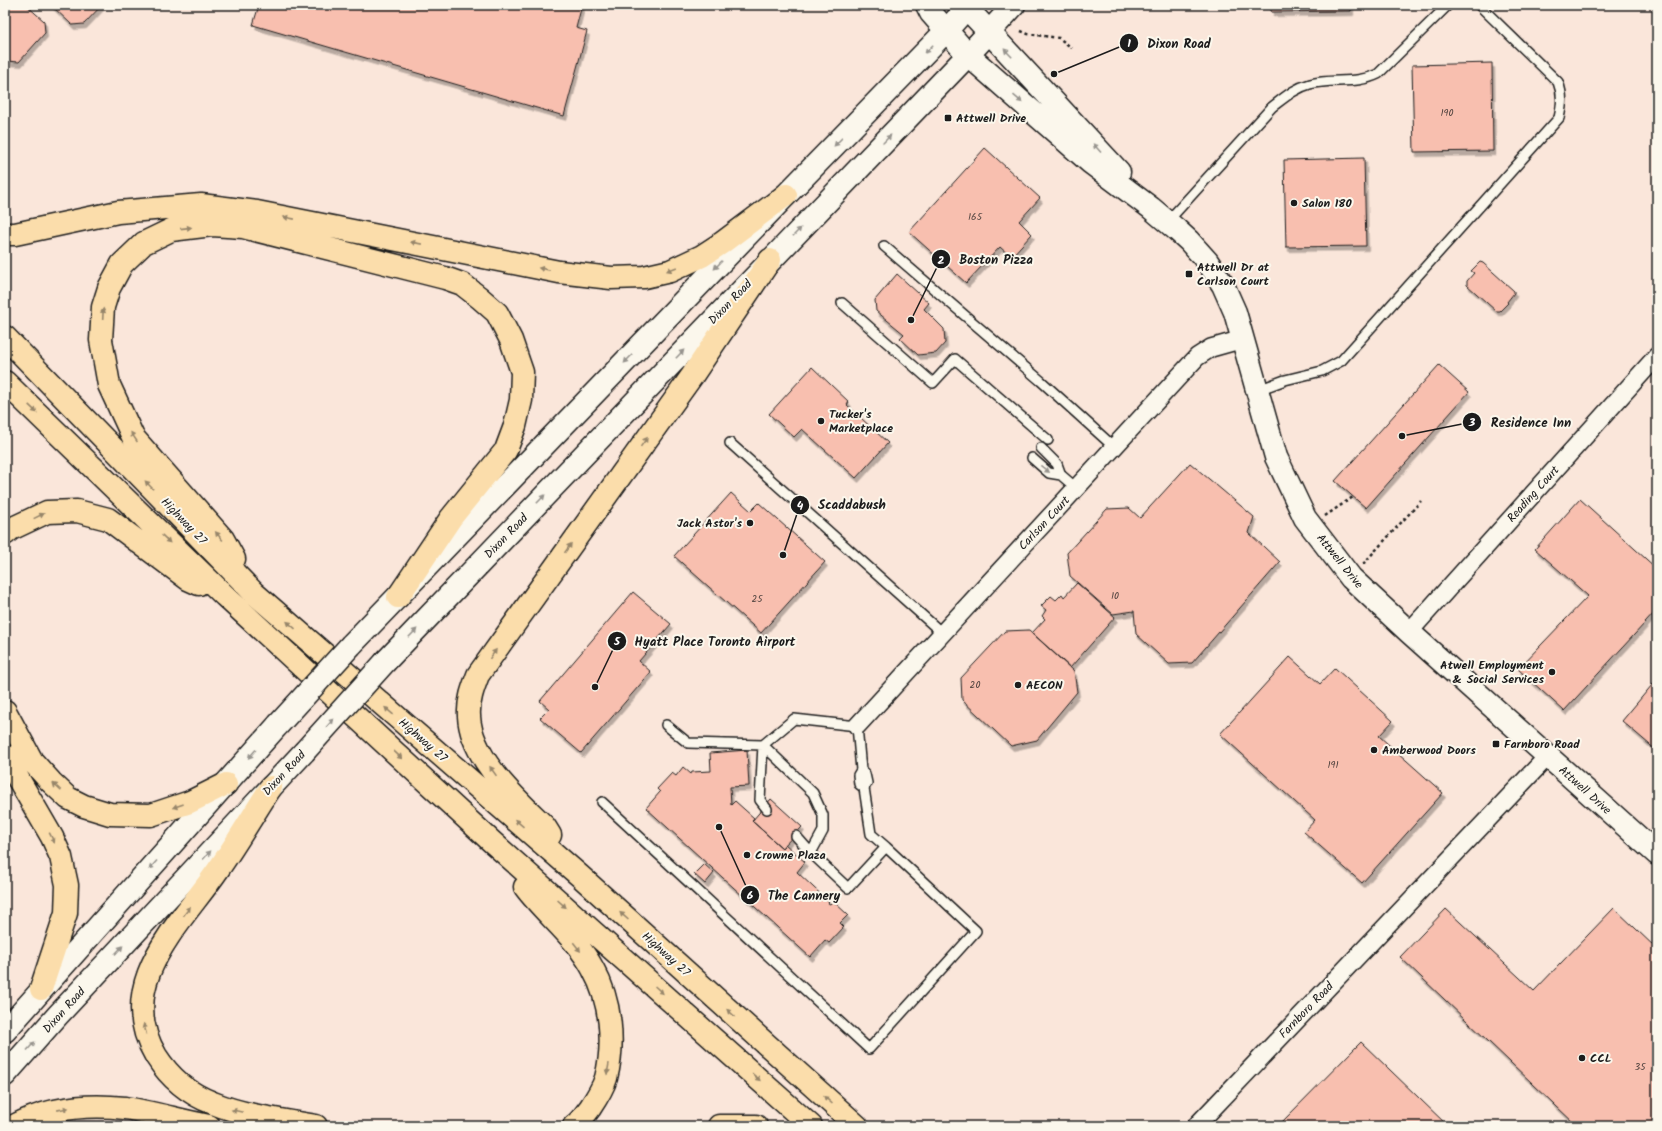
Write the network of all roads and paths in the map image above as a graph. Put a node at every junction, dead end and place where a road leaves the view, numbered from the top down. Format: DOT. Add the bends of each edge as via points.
graph roads {
  1 [pos="926,5"];
  2 [pos="1014,5"];
  3 [pos="1448,5"];
  4 [pos="1480,5"];
  5 [pos="967,6"];
  6 [pos="947,30"];
  7 [pos="1021,31"];
  8 [pos="988,32"];
  9 [pos="1072,48"];
  10 [pos="968,55"];
  11 [pos="786,195"];
  12 [pos="1159,215"];
  13 [pos="5,234"];
  14 [pos="884,246"];
  15 [pos="770,260"];
  16 [pos="842,303"];
  17 [pos="5,337"];
  18 [pos="1243,339"];
  19 [pos="1657,356"];
  20 [pos="5,382"];
  21 [pos="1258,390"];
  22 [pos="1048,440"];
  23 [pos="730,443"];
  24 [pos="1114,447"];
  25 [pos="1041,448"];
  26 [pos="1032,458"];
  27 [pos="1061,475"];
  28 [pos="1076,488"];
  29 [pos="1353,497"];
  30 [pos="1421,501"];
  31 [pos="1311,525"];
  32 [pos="5,534"];
  33 [pos="1351,578"];
  34 [pos="254,593"];
  35 [pos="225,596"];
  36 [pos="398,597"];
  37 [pos="1409,632"];
  38 [pos="942,633"];
  39 [pos="5,711"];
  40 [pos="666,725"];
  41 [pos="857,726"];
  42 [pos="763,745"];
  43 [pos="5,756"];
  44 [pos="1548,756"];
  45 [pos="226,784"];
  46 [pos="270,787"];
  47 [pos="602,802"];
  48 [pos="767,809"];
  49 [pos="796,836"];
  50 [pos="491,841"];
  51 [pos="886,847"];
  52 [pos="811,853"];
  53 [pos="1657,854"];
  54 [pos="580,876"];
  55 [pos="41,989"];
  56 [pos="5,1031"];
  57 [pos="5,1075"];
  58 [pos="14,1126"];
  59 [pos="209,1126"];
  60 [pos="316,1126"];
  61 [pos="574,1126"];
  62 [pos="719,1126"];
  63 [pos="756,1126"];
  64 [pos="811,1126"];
  65 [pos="857,1126"];
  66 [pos="1196,1126"];
  1 -- 6 [label="main road, Attwell Drive"];
  2 -- 8 [label="main road, Dixon Road"];
  3 -- 12 [label="lane" via="1378,74 1356,81 1310,84 1287,95"];
  4 -- 21 [label="lane" via="1558,82 1562,94 1559,118 1341,360 1322,371"];
  5 -- 6 [label="main road"];
  5 -- 8 [label="main road, Attwell Drive"];
  6 -- 10 [label="main road, Attwell Drive"];
  6 -- 11 [label="main road, one-way"];
  7 -- 9 [label="path" via="1059,38"];
  8 -- 10 [label="main road, Dixon Road"];
  12 -- 8 [label="main road, Attwell Drive, one-way"];
  10 -- 12 [label="main road, Attwell Drive, one-way" via="1091,163"];
  15 -- 10 [label="main road, Dixon Road, one-way"];
  11 -- 13 [label="main road, one-way" via="702,256 670,271 644,277 611,278 559,272 257,212 200,205 118,212"];
  11 -- 36 [label="main road, one-way"];
  12 -- 18 [label="main road, Attwell Drive" via="1207,261 1223,285"];
  14 -- 24 [label="lane"];
  46 -- 15 [label="main road, Dixon Road, one-way, bridge" via="386,661"];
  54 -- 15 [label="main road, one-way" via="545,827 503,785 478,750 469,717 470,696 478,675 692,376"];
  16 -- 22 [label="lane" via="933,383 955,359"];
  34 -- 17 [label="main road, Highway 27, one-way"];
  18 -- 21 [label="main road, Attwell Drive"];
  18 -- 24 [label="street, Carlson Court" via="1210,348 1197,357"];
  19 -- 37 [label="street, Reading Court"];
  20 -- 35 [label="main road, Highway 27, one-way"];
  21 -- 31 [label="main road, Attwell Drive" via="1276,457 1305,518"];
  23 -- 38 [label="lane"];
  24 -- 28 [label="street, Carlson Court"];
  25 -- 27 [label="lane" via="1057,464"];
  26 -- 27 [label="lane, one-way" via="1049,473"];
  27 -- 28 [label="lane"];
  28 -- 38 [label="street, Carlson Court"];
  29 -- 31 [label="path"];
  30 -- 33 [label="path"];
  31 -- 33 [label="main road, Attwell Drive"];
  32 -- 35 [label="main road, one-way" via="47,512 77,511 108,519 188,578"];
  33 -- 37 [label="main road, Attwell Drive"];
  34 -- 36 [label="main road, one-way" via="223,539 133,438 109,385 101,340 103,307 109,288 122,264 144,243 171,230 212,225 243,227 445,278 462,284 497,314 511,340 522,372 521,400 515,426 506,450 451,518"];
  54 -- 34 [label="main road, Highway 27, one-way"];
  35 -- 50 [label="main road, Highway 27, one-way"];
  36 -- 45 [label="main road, one-way, bridge" via="351,645"];
  37 -- 44 [label="main road, Attwell Drive"];
  38 -- 41 [label="street, Carlson Court"];
  45 -- 39 [label="main road, one-way" via="190,802 151,815 110,814 84,806 68,798 32,761"];
  40 -- 42 [label="lane" via="688,743"];
  41 -- 42 [label="lane" via="794,719"];
  41 -- 51 [label="lane" via="861,770 865,774 867,784 864,788 871,834"];
  42 -- 48 [label="lane" via="760,800"];
  42 -- 52 [label="lane" via="813,793 823,815 823,831"];
  43 -- 55 [label="main road, one-way" via="52,837 61,857 66,885 66,913"];
  44 -- 53 [label="main road, Attwell Drive"];
  44 -- 66 [label="street, Farnboro Road"];
  45 -- 55 [label="main road, one-way"];
  57 -- 46 [label="main road, Dixon Road, one-way"];
  60 -- 46 [label="main road, one-way" via="233,1110 196,1096 169,1074 159,1060 151,1046 142,1015 142,996 163,944 217,872"];
  47 -- 51 [label="lane" via="869,1049 976,931"];
  49 -- 52 [label="lane"];
  50 -- 61 [label="main road, one-way" via="527,889 579,948 593,969 602,992 610,1021 611,1048 606,1080 580,1122"];
  50 -- 64 [label="main road, Highway 27, one-way"];
  51 -- 52 [label="lane" via="848,888"];
  65 -- 54 [label="main road, Highway 27, one-way"];
  55 -- 56 [label="main road"];
  58 -- 59 [label="main road, one-way" via="27,1119 66,1108 98,1106 126,1108"];
  62 -- 63 [label="main road"];
}
